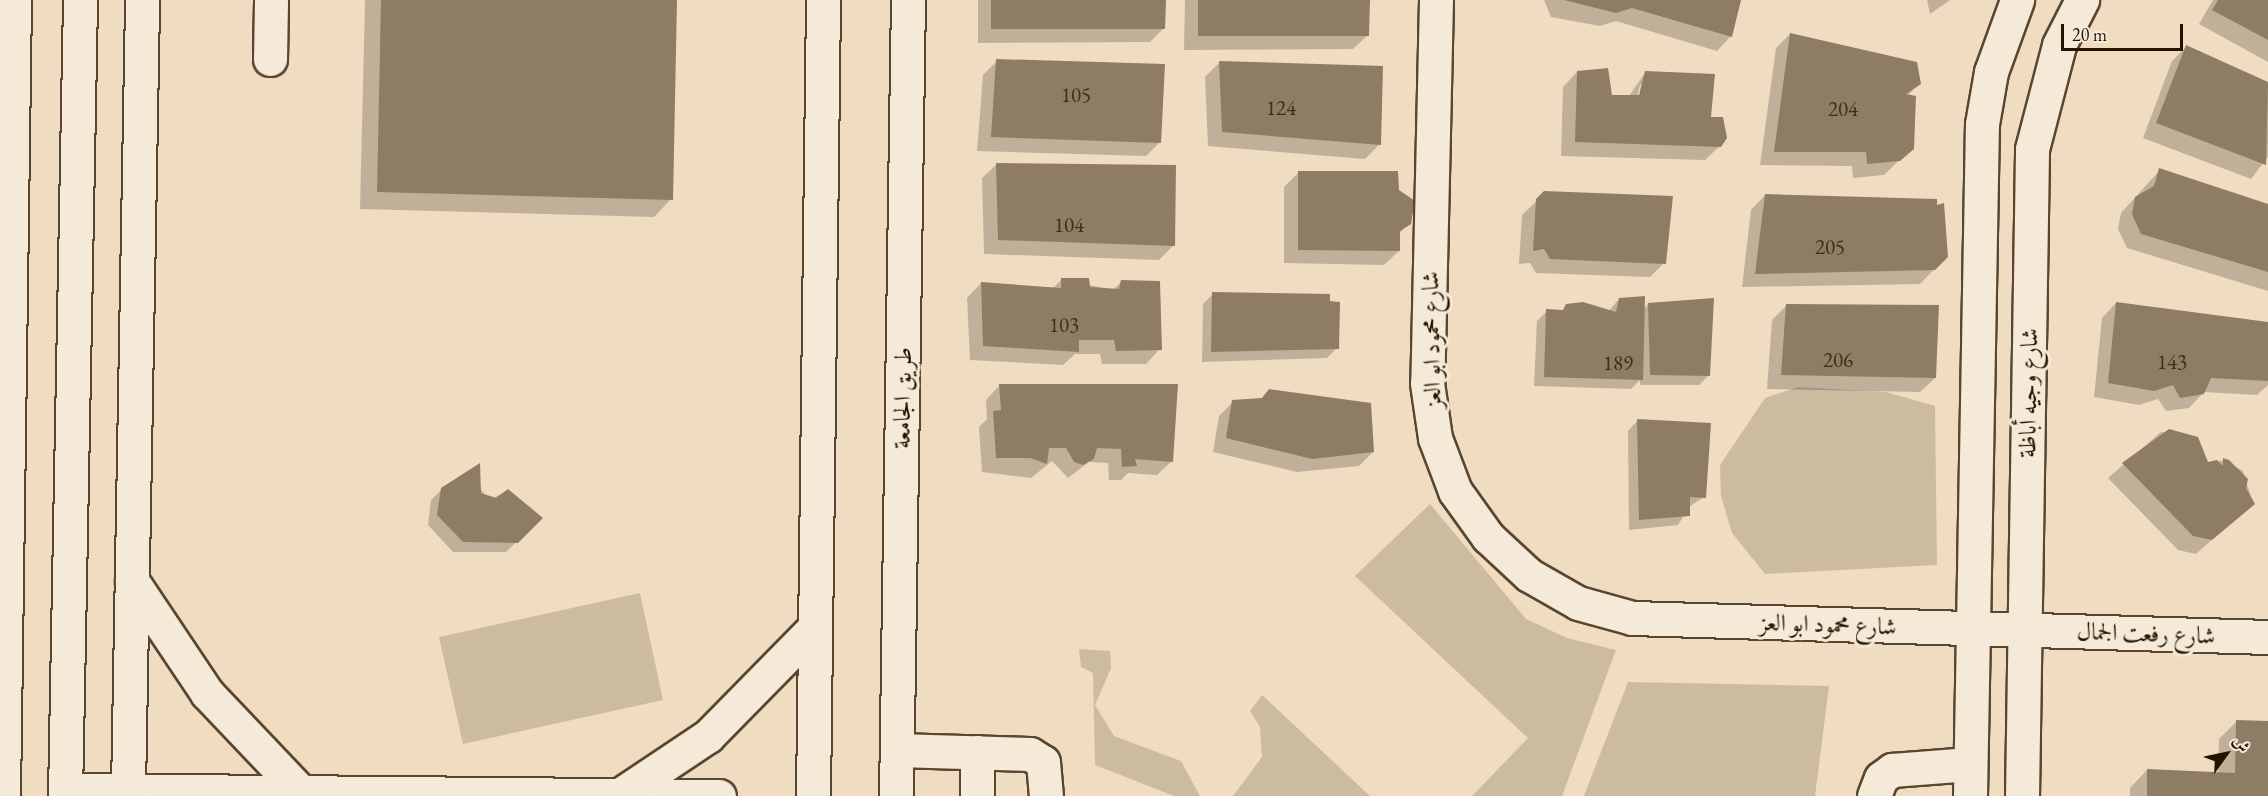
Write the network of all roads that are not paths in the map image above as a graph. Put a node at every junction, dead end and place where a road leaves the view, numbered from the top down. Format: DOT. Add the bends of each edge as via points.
graph roads {
  1 [pos="14,0"];
  2 [pos="80,0"];
  3 [pos="142,0"];
  4 [pos="271,0"];
  5 [pos="823,0"];
  6 [pos="908,0"];
  7 [pos="1436,0"];
  8 [pos="2017,0"];
  9 [pos="2082,0"];
  10 [pos="270,59"];
  11 [pos="132,581"];
  12 [pos="814,628"];
  13 [pos="1973,629"];
  14 [pos="2025,630"];
  15 [pos="2268,637"];
  16 [pos="897,750"];
  17 [pos="977,752"];
  18 [pos="1970,764"];
  19 [pos="128,790"];
  20 [pos="300,791"];
  21 [pos="624,792"];
  22 [pos="65,793"];
  23 [pos="3,796"];
  24 [pos="719,796"];
  25 [pos="813,796"];
  26 [pos="896,796"];
  27 [pos="977,796"];
  28 [pos="1046,796"];
  29 [pos="1874,796"];
  30 [pos="1970,796"];
  31 [pos="2022,796"];
  1 -- 23 [label="street"];
  2 -- 22 [label="street"];
  3 -- 11 [label="street"];
  4 -- 10 [label="street"];
  5 -- 12 [label="street"];
  6 -- 16 [label="street, طريق الجامعة"];
  7 -- 13 [label="street, شارع محمود ابو العز" via="1427,383 1435,438 1447,472 1488,537 1529,575 1578,603 1632,618"];
  8 -- 13 [label="street" via="1991,72 1982,124"];
  9 -- 14 [label="street, شارع وجيه أباظة" via="2059,45 2032,149"];
  11 -- 19 [label="street"];
  11 -- 20 [label="street" via="207,693"];
  12 -- 21 [label="street" via="716,729"];
  12 -- 25 [label="street"];
  13 -- 14 [label="street, شارع محمود ابو العز"];
  13 -- 18 [label="street"];
  14 -- 15 [label="street, شارع رفعت الجمال"];
  14 -- 31 [label="street, شارع وجيه أباظة"];
  16 -- 17 [label="street"];
  16 -- 26 [label="street, طريق الجامعة"];
  17 -- 27 [label="street"];
  17 -- 28 [label="street" via="1030,754 1043,762"];
  18 -- 29 [label="street" via="1892,770 1881,778"];
  18 -- 30 [label="street"];
  19 -- 20 [label="street"];
  19 -- 22 [label="street"];
  20 -- 21 [label="street"];
  21 -- 24 [label="street"];
}
